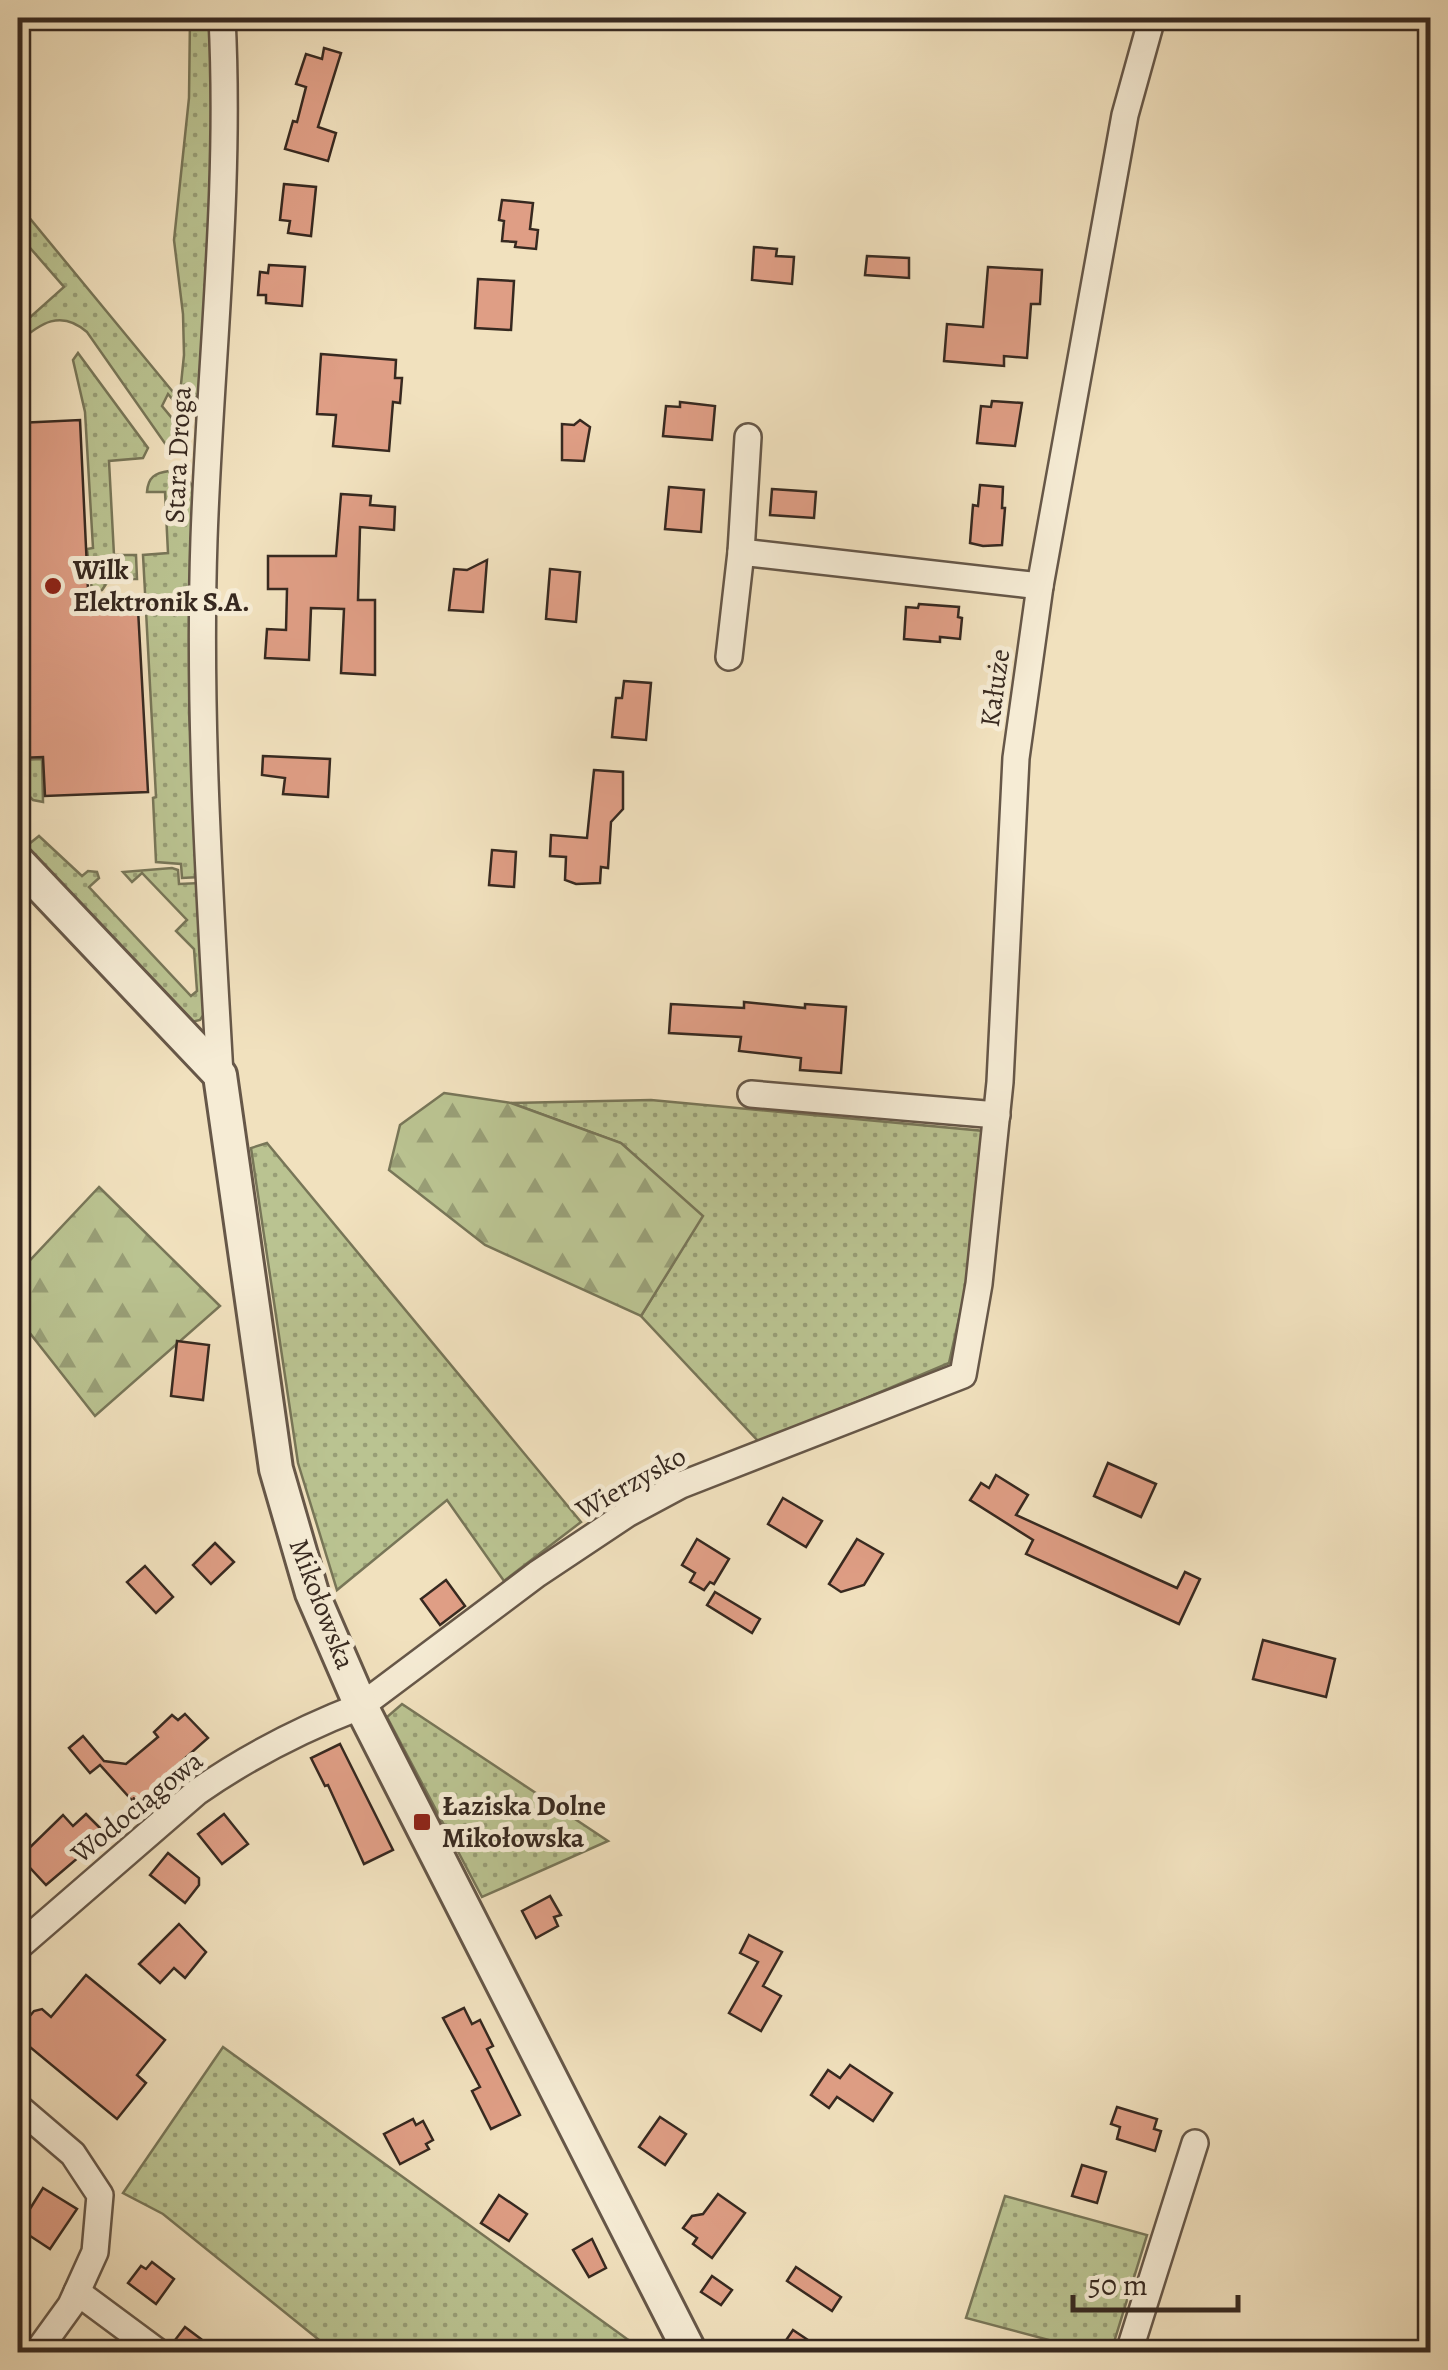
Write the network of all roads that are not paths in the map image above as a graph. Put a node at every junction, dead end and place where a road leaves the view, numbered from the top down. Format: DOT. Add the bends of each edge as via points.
graph roads {
  1 [pos="222,18"];
  2 [pos="1152,18"];
  3 [pos="748,438"];
  4 [pos="740,552"];
  5 [pos="1040,586"];
  6 [pos="730,657"];
  7 [pos="18,862"];
  8 [pos="220,1075"];
  9 [pos="751,1094"];
  10 [pos="996,1114"];
  11 [pos="963,1375"];
  12 [pos="361,1706"];
  13 [pos="18,1947"];
  14 [pos="18,2107"];
  15 [pos="1195,2143"];
  16 [pos="77,2292"];
  17 [pos="37,2352"];
  18 [pos="158,2352"];
  19 [pos="690,2352"];
  20 [pos="1130,2352"];
  1 -- 8 [label="street, Stara Droga" via="226,108 201,666"];
  2 -- 5 [label="street, Kałuże" via="1126,115"];
  3 -- 4 [label="street"];
  4 -- 5 [label="street"];
  4 -- 6 [label="street"];
  5 -- 10 [label="street, Kałuże" via="1016,758"];
  7 -- 8 [label="street"];
  8 -- 12 [label="street, Mikołowska" via="276,1470 312,1593"];
  9 -- 10 [label="street"];
  10 -- 11 [label="street, Kałuże"];
  11 -- 12 [label="street, Wierzysko" via="680,1485 627,1514"];
  12 -- 13 [label="street, Wodociągowa" via="227,1771"];
  12 -- 19 [label="street, Mikołowska"];
  14 -- 16 [label="street" via="74,2154 100,2194 95,2252"];
  15 -- 20 [label="street"];
  16 -- 17 [label="street"];
  16 -- 18 [label="street"];
}
